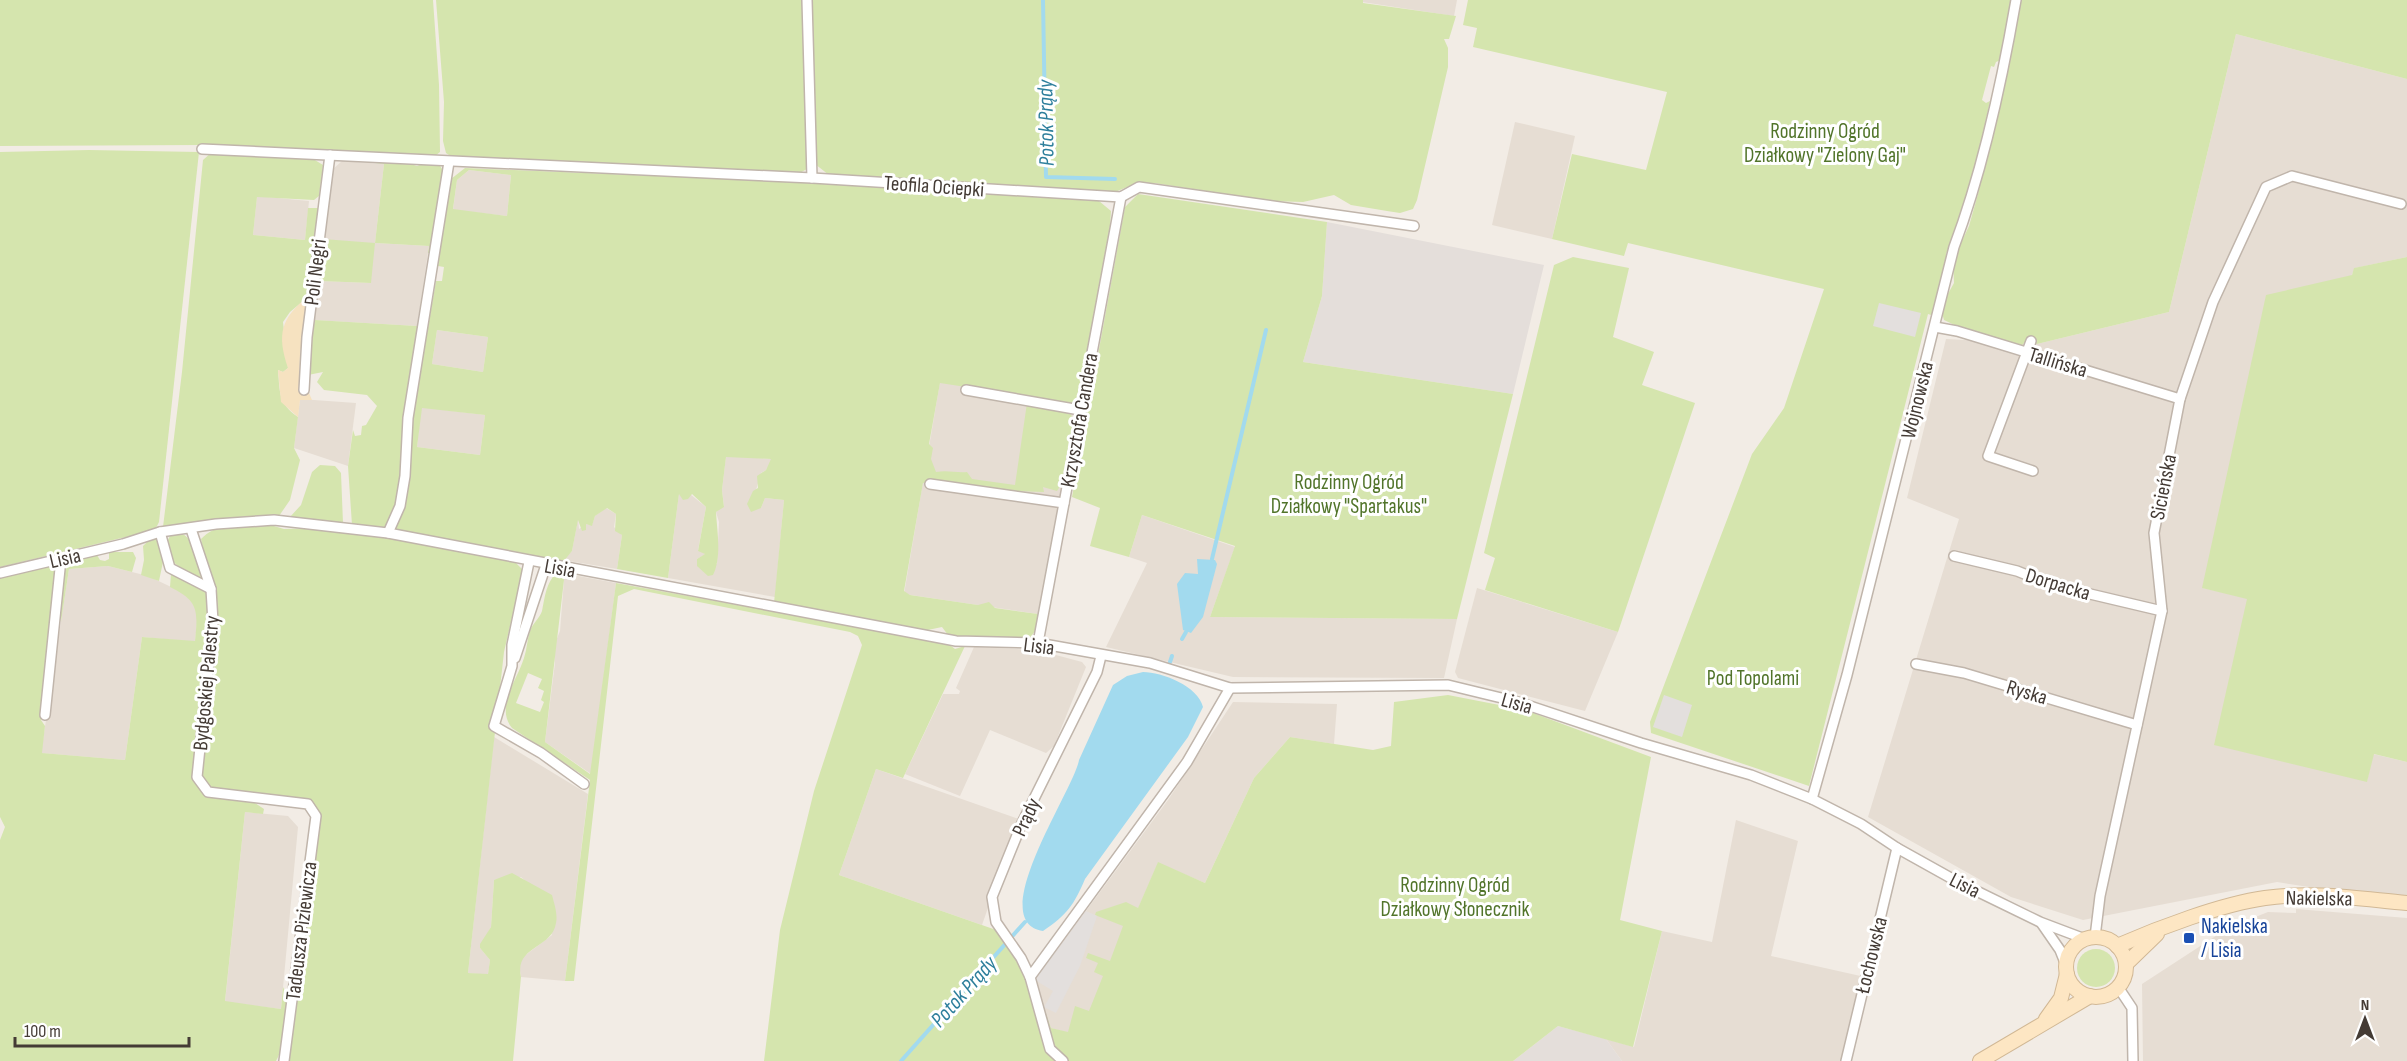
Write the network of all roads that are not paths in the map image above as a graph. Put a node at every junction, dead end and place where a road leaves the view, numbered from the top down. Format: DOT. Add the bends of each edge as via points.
graph roads {
  1 [pos="807,0"];
  2 [pos="2016,0"];
  3 [pos="202,148"];
  4 [pos="330,155"];
  5 [pos="449,162"];
  6 [pos="812,178"];
  7 [pos="1121,197"];
  8 [pos="2401,204"];
  9 [pos="1414,226"];
  10 [pos="1935,327"];
  11 [pos="2031,340"];
  12 [pos="2025,351"];
  13 [pos="304,390"];
  14 [pos="966,390"];
  15 [pos="2180,399"];
  16 [pos="1080,410"];
  17 [pos="2033,471"];
  18 [pos="930,484"];
  19 [pos="1064,502"];
  20 [pos="191,529"];
  21 [pos="160,532"];
  22 [pos="388,533"];
  23 [pos="1954,556"];
  24 [pos="60,559"];
  25 [pos="529,562"];
  26 [pos="546,565"];
  27 [pos="0,573"];
  28 [pos="211,589"];
  29 [pos="2162,611"];
  30 [pos="1038,643"];
  31 [pos="1101,656"];
  32 [pos="1917,664"];
  33 [pos="512,666"];
  34 [pos="1230,688"];
  35 [pos="45,715"];
  36 [pos="2137,725"];
  37 [pos="584,784"];
  38 [pos="1812,799"];
  39 [pos="308,804"];
  40 [pos="1897,848"];
  41 [pos="2407,903"];
  42 [pos="2040,922"];
  43 [pos="2163,929"];
  44 [pos="2090,938"];
  45 [pos="2117,946"];
  46 [pos="2126,964"];
  47 [pos="2067,970"];
  48 [pos="1030,977"];
  49 [pos="2118,987"];
  50 [pos="2090,996"];
  51 [pos="2039,1028"];
  52 [pos="284,1061"];
  53 [pos="1063,1061"];
  54 [pos="1846,1061"];
  55 [pos="1980,1061"];
  56 [pos="2133,1061"];
  1 -- 6 [label="street"];
  2 -- 10 [label="street, Wojnowska" via="2006,58"];
  3 -- 4 [label="street, Teofila Ociepki"];
  4 -- 5 [label="street, Teofila Ociepki"];
  4 -- 13 [label="street, Poli Negri"];
  5 -- 6 [label="street, Teofila Ociepki"];
  5 -- 22 [label="street" via="408,418 405,476 400,506"];
  6 -- 7 [label="street, Teofila Ociepki"];
  7 -- 9 [label="street, Teofila Ociepki" via="1139,187"];
  7 -- 16 [label="street, Krzysztofa Candera"];
  8 -- 15 [label="street, Sicieńska" via="2292,176 2266,187 2213,302"];
  10 -- 12 [label="street, Tallińska"];
  10 -- 38 [label="street, Wojnowska"];
  11 -- 12 [label="street"];
  12 -- 15 [label="street, Tallińska"];
  12 -- 17 [label="street" via="1988,456"];
  14 -- 16 [label="street"];
  15 -- 29 [label="street, Sicieńska" via="2154,533"];
  16 -- 19 [label="street, Krzysztofa Candera"];
  18 -- 19 [label="street"];
  19 -- 30 [label="street, Krzysztofa Candera"];
  20 -- 21 [label="street, Lisia"];
  20 -- 22 [label="street, Lisia" via="274,520"];
  20 -- 28 [label="street, Bydgoskiej Palestry"];
  21 -- 24 [label="street, Lisia"];
  21 -- 28 [label="street" via="170,568"];
  22 -- 25 [label="street, Lisia"];
  23 -- 29 [label="street, Dorpacka"];
  24 -- 27 [label="street, Lisia"];
  24 -- 35 [label="street"];
  25 -- 26 [label="street, Lisia"];
  25 -- 33 [label="street" via="512,645"];
  26 -- 30 [label="street, Lisia" via="956,641"];
  26 -- 33 [label="street"];
  28 -- 39 [label="street, Bydgoskiej Palestry" via="213,622 197,777 208,792"];
  29 -- 36 [label="street, Sicieńska"];
  30 -- 31 [label="street, Lisia"];
  31 -- 34 [label="street, Lisia" via="1150,663"];
  31 -- 48 [label="street, Prądy" via="1097,672 1022,823 992,897 996,922"];
  32 -- 36 [label="street, Ryska" via="1964,673"];
  33 -- 37 [label="street" via="494,726"];
  34 -- 38 [label="street, Lisia" via="1448,685 1518,702 1683,753"];
  34 -- 48 [label="street" via="1187,762"];
  36 -- 44 [label="street, Sicieńska"];
  38 -- 40 [label="street, Lisia"];
  39 -- 52 [label="street, Tadeusza Piziewicza" via="316,816"];
  40 -- 42 [label="street, Lisia"];
  40 -- 54 [label="street, Łochowska"];
  41 -- 43 [label="main road, Nakielska" via="2287,896 2233,905"];
  42 -- 44 [label="street, Lisia"];
  42 -- 47 [label="street, Lisia" via="2060,950"];
  43 -- 45 [label="main road"];
  43 -- 46 [label="main road"];
  44 -- 45 [label="main road" via="2108,939"];
  44 -- 47 [label="main road" via="2072,950"];
  45 -- 46 [label="main road"];
  46 -- 49 [label="main road"];
  47 -- 50 [label="main road" via="2075,988"];
  47 -- 51 [label="main road" via="2061,998"];
  48 -- 53 [label="street, Prądy" via="1050,1049"];
  49 -- 50 [label="main road" via="2106,995"];
  49 -- 56 [label="street" via="2132,1008"];
  50 -- 51 [label="main road"];
  51 -- 55 [label="main road"];
}
